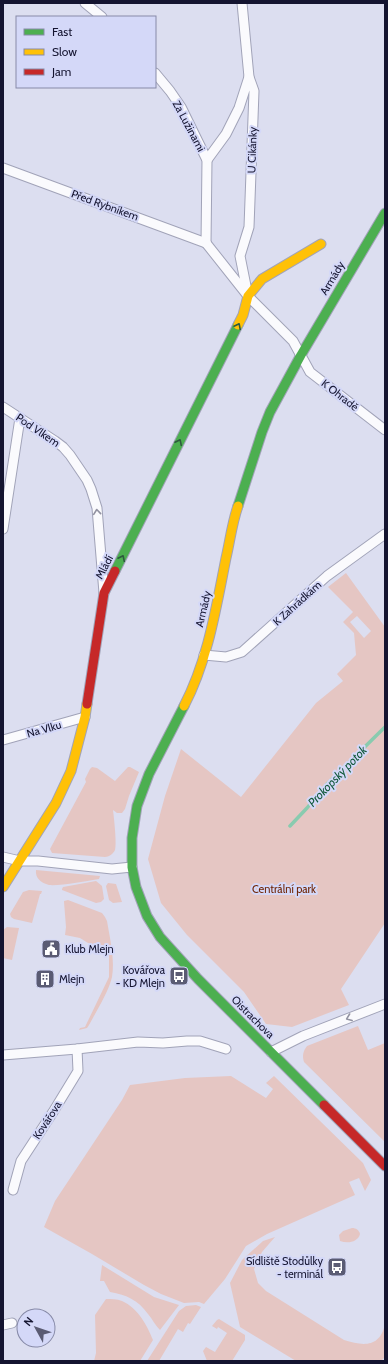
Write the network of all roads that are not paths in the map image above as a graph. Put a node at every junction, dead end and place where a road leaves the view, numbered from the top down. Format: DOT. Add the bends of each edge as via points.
graph roads {
  1 [pos="86,3"];
  2 [pos="242,3"];
  3 [pos="101,16"];
  4 [pos="156,74"];
  5 [pos="249,77"];
  6 [pos="207,160"];
  7 [pos="3,168"];
  8 [pos="385,213"];
  9 [pos="206,243"];
  10 [pos="321,244"];
  11 [pos="248,296"];
  12 [pos="301,355"];
  13 [pos="3,407"];
  14 [pos="20,418"];
  15 [pos="385,430"];
  16 [pos="3,529"];
  17 [pos="385,534"];
  18 [pos="104,593"];
  19 [pos="204,655"];
  20 [pos="85,717"];
  21 [pos="3,740"];
  22 [pos="3,857"];
  23 [pos="20,861"];
  24 [pos="132,867"];
  25 [pos="3,887"];
  26 [pos="385,1004"];
  27 [pos="77,1049"];
  28 [pos="226,1049"];
  29 [pos="271,1052"];
  30 [pos="3,1055"];
  31 [pos="385,1166"];
  32 [pos="12,1190"];
  1 -- 3 [label="street"];
  2 -- 5 [label="street, U Cikánky"];
  4 -- 6 [label="street, Za Lužinami" via="181,107"];
  5 -- 6 [label="street, Za Lužinami" via="239,108 226,134"];
  5 -- 11 [label="street, U Cikánky" via="254,91 249,227 240,256"];
  6 -- 9 [label="street, Za Lužinami"];
  7 -- 9 [label="street, Před Rybníkem"];
  8 -- 12 [label="street, Armády"];
  9 -- 11 [label="street"];
  10 -- 11 [label="street" via="262,279"];
  11 -- 12 [label="street" via="293,341"];
  18 -- 11 [label="street, Mládí, one-way" via="243,315"];
  12 -- 15 [label="street, K Ohradě" via="310,372"];
  12 -- 19 [label="street, Armády" via="270,412 250,468 235,515"];
  13 -- 14 [label="street, Pod Vlkem"];
  14 -- 16 [label="street"];
  18 -- 14 [label="street, Pod Vlkem, one-way" via="97,508 91,489 63,447"];
  17 -- 19 [label="street, K Zahrádkám" via="327,576 242,652 226,657"];
  18 -- 20 [label="street, Mládí"];
  19 -- 24 [label="street, Armády" via="189,696 149,774 137,806 132,838"];
  20 -- 21 [label="street, Na Vlku"];
  20 -- 23 [label="street, Mládí" via="71,771 56,804"];
  22 -- 23 [label="street"];
  23 -- 24 [label="street" via="112,869"];
  23 -- 25 [label="street, Mládí"];
  24 -- 29 [label="street, Oistrachova" via="140,902 160,937"];
  26 -- 29 [label="street, one-way" via="303,1036"];
  27 -- 28 [label="street" via="138,1042 163,1043 187,1040"];
  27 -- 30 [label="street"];
  27 -- 32 [label="street, Kovářova" via="78,1071 21,1161"];
  29 -- 31 [label="street, Oistrachova"];
}
